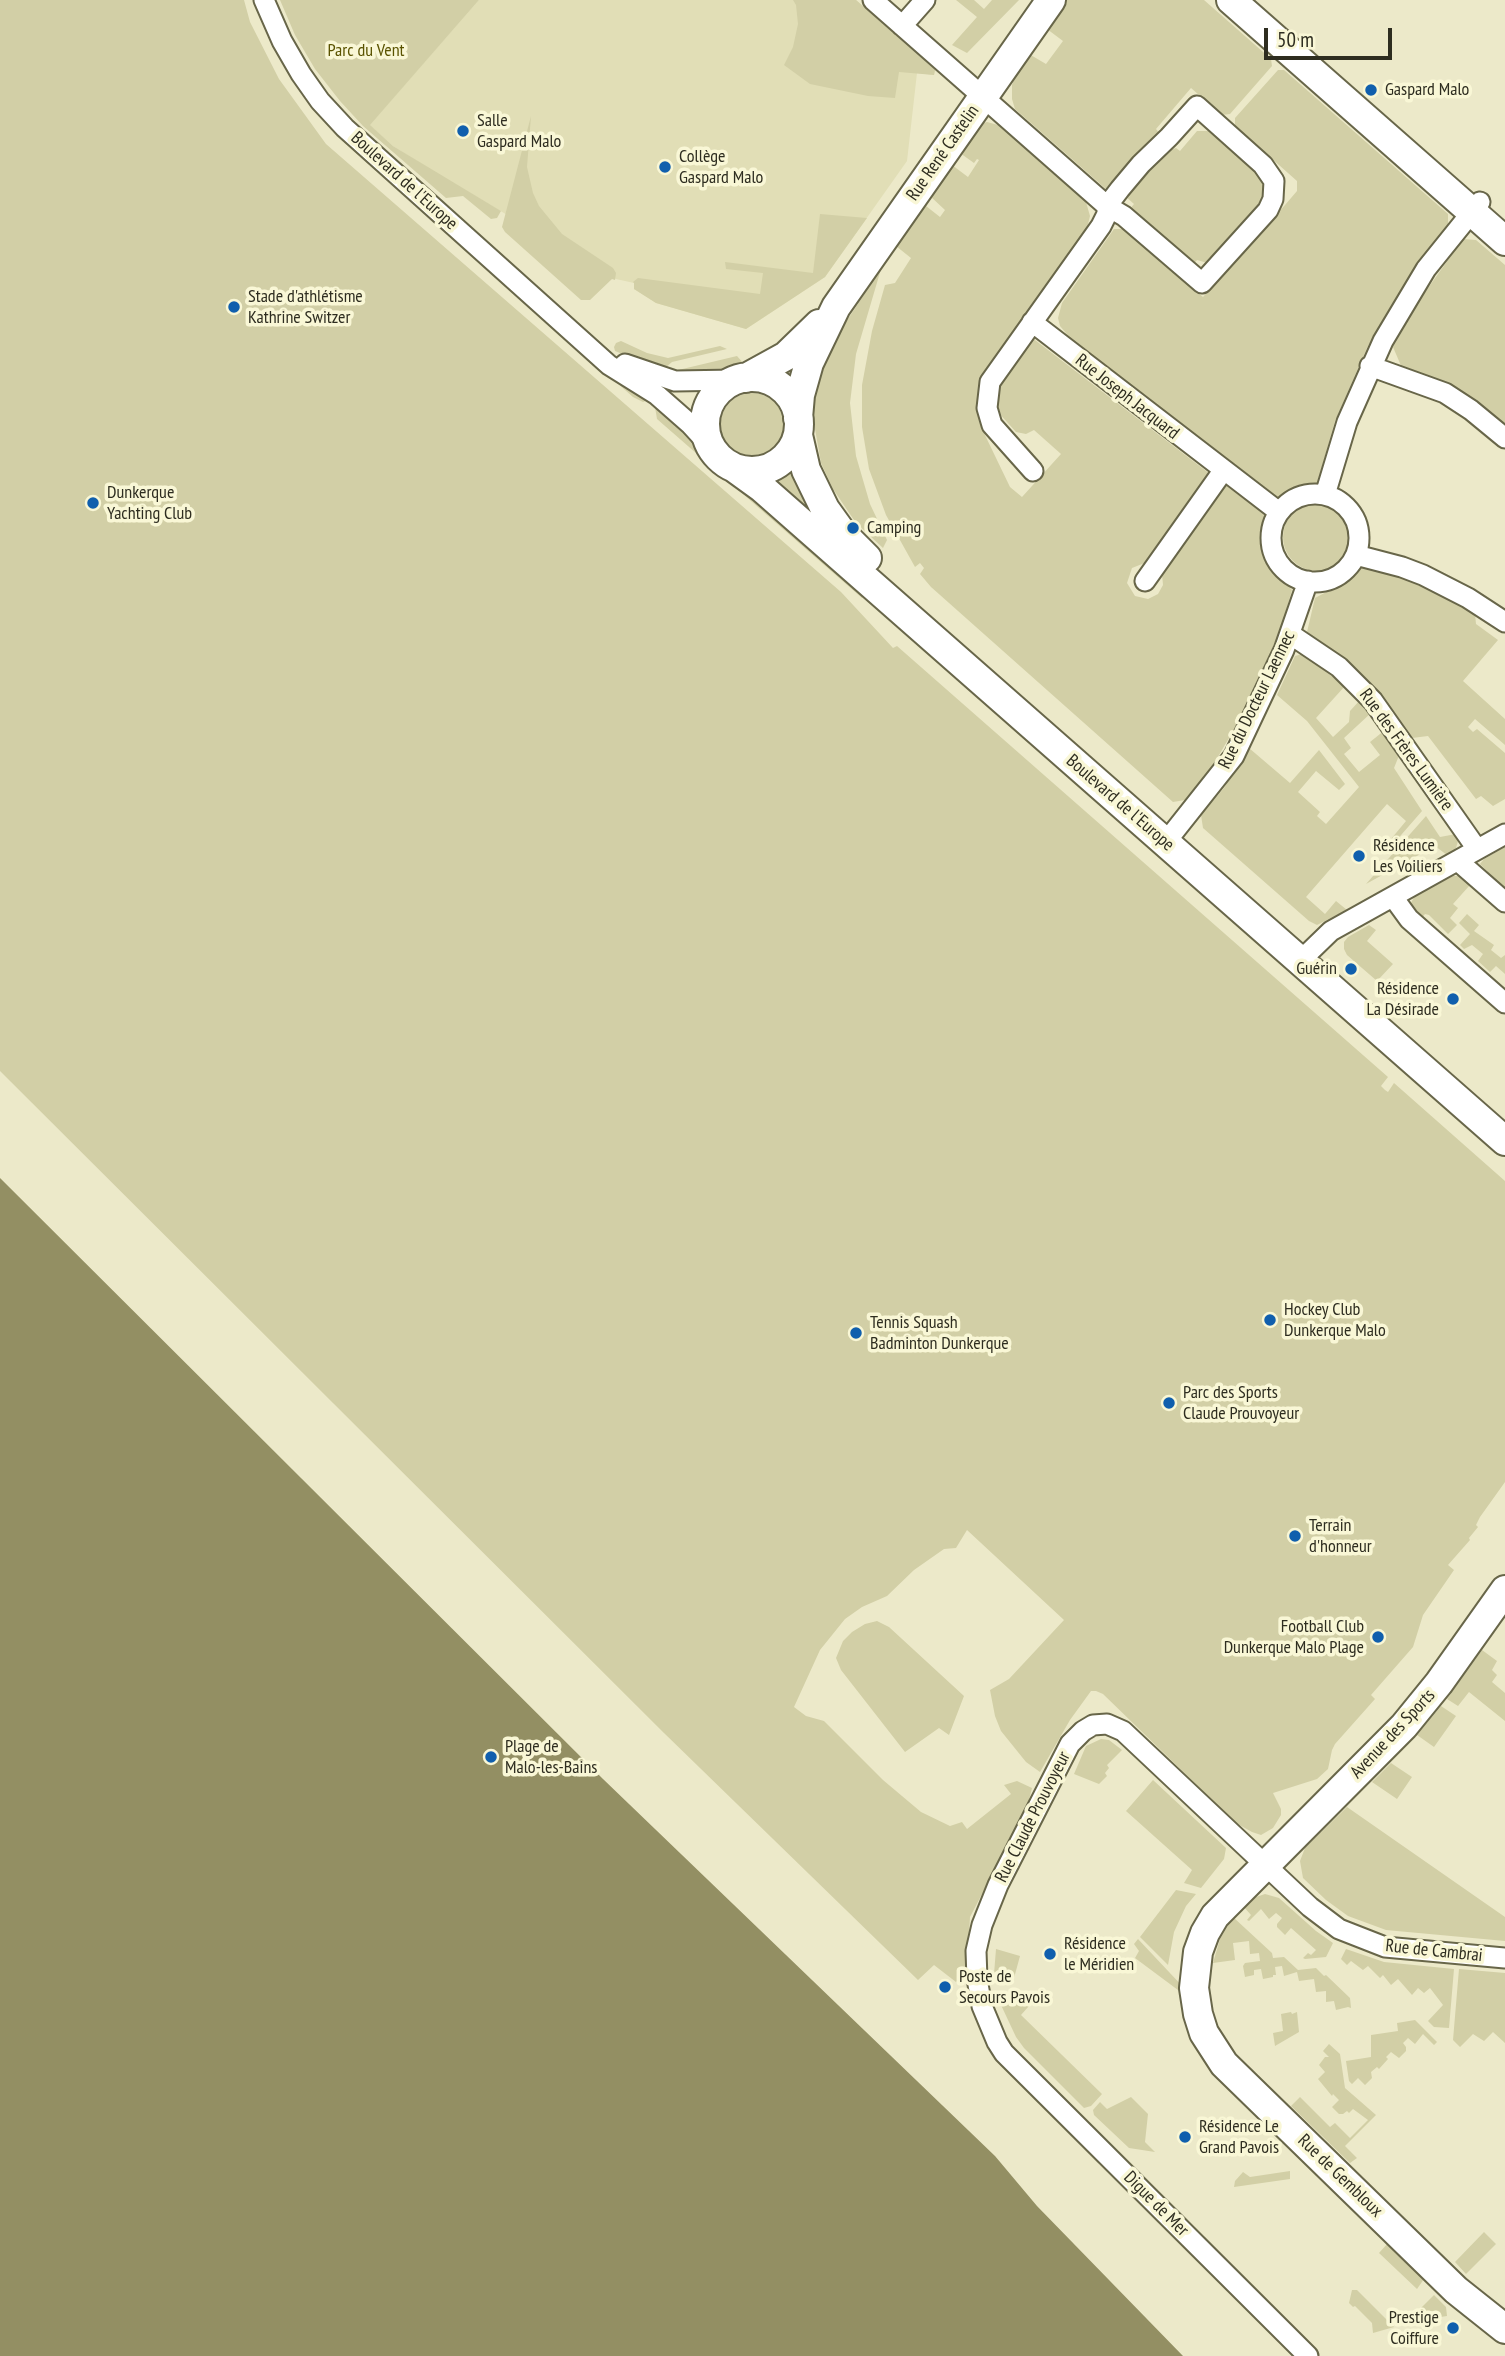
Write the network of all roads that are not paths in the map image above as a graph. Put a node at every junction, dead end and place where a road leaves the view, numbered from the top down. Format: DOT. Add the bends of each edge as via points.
graph roads {
  1 [pos="264,0"];
  2 [pos="873,0"];
  3 [pos="925,0"];
  4 [pos="1051,0"];
  5 [pos="1231,0"];
  6 [pos="1250,0"];
  7 [pos="902,26"];
  8 [pos="983,97"];
  9 [pos="1107,206"];
  10 [pos="1476,206"];
  11 [pos="1505,223"];
  12 [pos="1505,241"];
  13 [pos="836,307"];
  14 [pos="1032,322"];
  15 [pos="578,334"];
  16 [pos="1370,366"];
  17 [pos="741,379"];
  18 [pos="798,426"];
  19 [pos="1505,438"];
  20 [pos="712,448"];
  21 [pos="733,467"];
  22 [pos="1033,471"];
  23 [pos="1223,471"];
  24 [pos="1325,495"];
  25 [pos="1279,512"];
  26 [pos="1356,555"];
  27 [pos="1145,581"];
  28 [pos="1308,581"];
  29 [pos="1505,622"];
  30 [pos="1290,634"];
  31 [pos="1505,834"];
  32 [pos="1170,836"];
  33 [pos="1478,849"];
  34 [pos="1458,861"];
  35 [pos="1393,897"];
  36 [pos="1505,902"];
  37 [pos="1305,955"];
  38 [pos="1505,1003"];
  39 [pos="1505,1119"];
  40 [pos="1505,1141"];
  41 [pos="1505,1590"];
  42 [pos="1265,1864"];
  43 [pos="1505,1958"];
  44 [pos="1004,2053"];
  45 [pos="1505,2329"];
  46 [pos="1308,2356"];
  1 -- 15 [label="street, Boulevard de l'Europe" via="282,41 320,101 354,137"];
  2 -- 7 [label="street"];
  3 -- 7 [label="street"];
  4 -- 8 [label="street, Rue René Castelin"];
  5 -- 10 [label="street"];
  6 -- 10 [label="street"];
  7 -- 8 [label="street"];
  8 -- 9 [label="street"];
  8 -- 13 [label="street, Rue René Castelin"];
  9 -- 9 [label="street" via="1202,283 1268,210 1275,187 1269,171 1197,106"];
  9 -- 14 [label="street" via="1104,222"];
  10 -- 11 [label="street"];
  10 -- 12 [label="street"];
  10 -- 16 [label="street" via="1426,269"];
  13 -- 17 [label="street, Rue René Castelin" via="793,350"];
  13 -- 18 [label="street, Rue René Castelin" via="804,377"];
  14 -- 22 [label="street" via="993,375 986,399 992,425"];
  14 -- 23 [label="street, Rue Joseph Jacquard"];
  15 -- 17 [label="street, Boulevard de l'Europe" via="623,363 657,376 684,382"];
  15 -- 20 [label="street, Boulevard de l'Europe" via="618,372 657,395"];
  16 -- 19 [label="street" via="1445,393"];
  16 -- 24 [label="street"];
  17 -- 18 [label="street" via="765,379 782,388 792,399"];
  17 -- 20 [label="street" via="717,394 708,411 706,430"];
  18 -- 21 [label="street" via="790,452 771,467 752,471"];
  18 -- 32 [label="street, Boulevard de l'Europe" via="801,456 816,492 853,545"];
  20 -- 21 [label="street"];
  21 -- 32 [label="street, Boulevard de l'Europe"];
  23 -- 25 [label="street, Rue Joseph Jacquard"];
  23 -- 27 [label="street"];
  24 -- 25 [label="street" via="1300,497"];
  24 -- 26 [label="street" via="1340,501 1354,518 1359,533"];
  25 -- 28 [label="street" via="1272,530 1275,555 1286,570"];
  26 -- 28 [label="street" via="1334,577"];
  26 -- 29 [label="street" via="1423,575"];
  28 -- 30 [label="street, Rue du Docteur Laennec"];
  30 -- 32 [label="street, Rue du Docteur Laennec" via="1234,756"];
  30 -- 33 [label="street, Rue des Frères Lumière" via="1339,667 1373,701"];
  31 -- 33 [label="street"];
  32 -- 37 [label="street, Boulevard de l'Europe"];
  33 -- 34 [label="street"];
  34 -- 35 [label="street"];
  34 -- 36 [label="street"];
  35 -- 37 [label="street" via="1331,931"];
  35 -- 38 [label="street" via="1409,919"];
  37 -- 39 [label="street, Boulevard de l'Europe"];
  37 -- 40 [label="street, Boulevard de l'Europe"];
  41 -- 42 [label="street, Avenue des Sports" via="1404,1726"];
  42 -- 43 [label="street, Rue de Cambrai" via="1319,1915 1357,1938 1396,1949"];
  42 -- 44 [label="street, Rue Claude Prouvoyeur" via="1115,1726 1098,1724 1079,1733 998,1885 977,1943 982,2006"];
  42 -- 45 [label="street, Rue de Gembloux" via="1215,1916 1201,1943 1195,1996 1208,2040 1224,2064 1443,2277"];
  44 -- 46 [label="street, Digue de Mer"];
}
